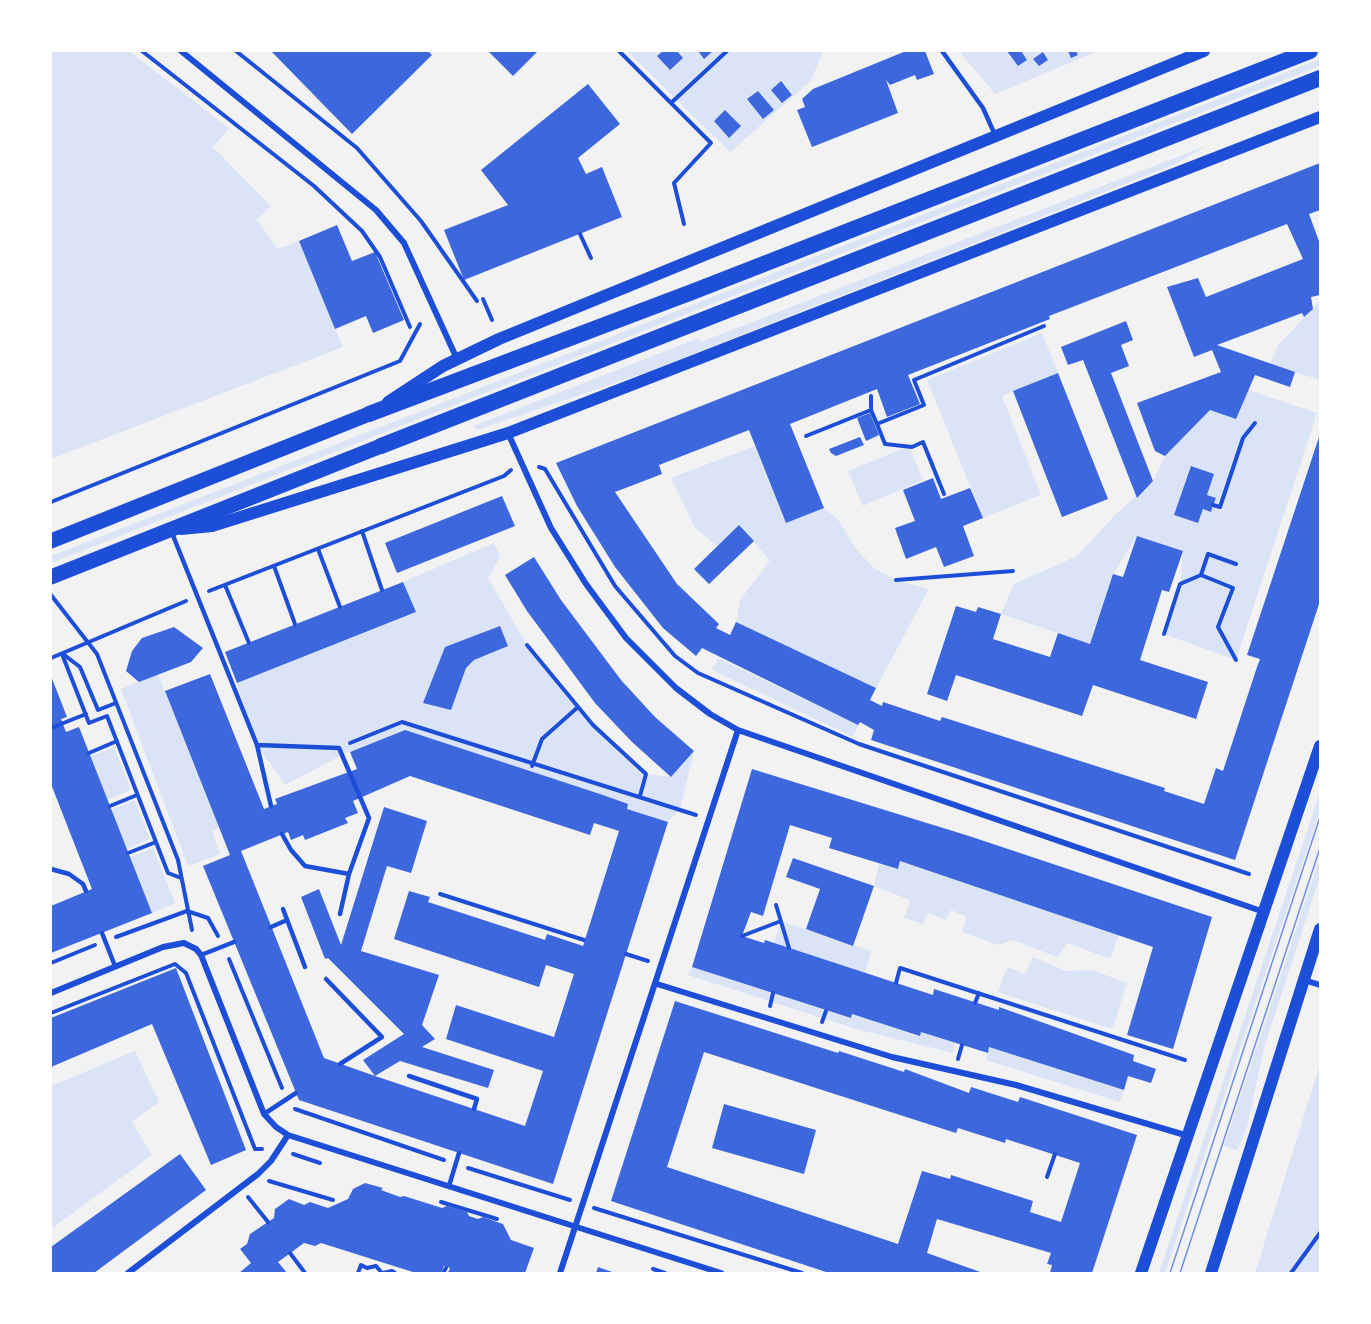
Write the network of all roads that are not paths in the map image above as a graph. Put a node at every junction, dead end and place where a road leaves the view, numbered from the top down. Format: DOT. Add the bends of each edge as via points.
graph roads {
  1 [pos="181,51"];
  2 [pos="942,51"];
  3 [pos="1204,51"];
  4 [pos="1310,51"];
  5 [pos="1320,78"];
  6 [pos="1320,117"];
  7 [pos="996,135"];
  8 [pos="457,359"];
  9 [pos="369,414"];
  10 [pos="508,433"];
  11 [pos="381,446"];
  12 [pos="171,530"];
  13 [pos="51,542"];
  14 [pos="51,577"];
  15 [pos="738,730"];
  16 [pos="257,745"];
  17 [pos="1320,746"];
  18 [pos="271,806"];
  19 [pos="282,834"];
  20 [pos="51,868"];
  21 [pos="349,874"];
  22 [pos="86,891"];
  23 [pos="284,909"];
  24 [pos="1265,912"];
  25 [pos="340,914"];
  26 [pos="287,920"];
  27 [pos="271,927"];
  28 [pos="1320,929"];
  29 [pos="102,933"];
  30 [pos="234,942"];
  31 [pos="201,955"];
  32 [pos="115,966"];
  33 [pos="305,967"];
  34 [pos="326,979"];
  35 [pos="1303,980"];
  36 [pos="657,984"];
  37 [pos="1320,985"];
  38 [pos="51,993"];
  39 [pos="340,1064"];
  40 [pos="409,1076"];
  41 [pos="296,1093"];
  42 [pos="474,1109"];
  43 [pos="264,1114"];
  44 [pos="288,1135"];
  45 [pos="1185,1135"];
  46 [pos="459,1153"];
  47 [pos="449,1186"];
  48 [pos="575,1225"];
  49 [pos="128,1273"];
  50 [pos="560,1273"];
  51 [pos="721,1273"];
  52 [pos="1141,1273"];
  53 [pos="1211,1273"];
  1 -- 8 [label="street" via="376,210 404,243"];
  2 -- 7 [label="lane" via="983,108"];
  3 -- 7 [label="main road"];
  4 -- 9 [label="highway"];
  5 -- 11 [label="highway"];
  6 -- 10 [label="main road"];
  7 -- 8 [label="main road"];
  8 -- 9 [label="main road"];
  9 -- 13 [label="main road"];
  10 -- 12 [label="main road" via="212,526"];
  10 -- 15 [label="street" via="550,528 626,638 676,688"];
  11 -- 12 [label="main road"];
  12 -- 14 [label="main road"];
  12 -- 16 [label="lane"];
  15 -- 24 [label="street"];
  15 -- 36 [label="street"];
  16 -- 18 [label="lane"];
  16 -- 21 [label="lane" via="339,748 369,818"];
  17 -- 24 [label="main road"];
  19 -- 21 [label="lane" via="305,866"];
  20 -- 22 [label="lane" via="69,874"];
  21 -- 25 [label="lane"];
  23 -- 26 [label="lane"];
  24 -- 45 [label="main road"];
  26 -- 27 [label="lane"];
  26 -- 33 [label="lane"];
  28 -- 35 [label="main road"];
  29 -- 32 [label="lane"];
  30 -- 31 [label="lane"];
  31 -- 32 [label="street" via="184,943"];
  31 -- 43 [label="street"];
  32 -- 38 [label="street"];
  34 -- 39 [label="lane" via="382,1037"];
  35 -- 37 [label="street"];
  35 -- 53 [label="main road"];
  36 -- 45 [label="street" via="892,1057 1016,1085"];
  36 -- 48 [label="street"];
  40 -- 42 [label="lane" via="477,1099"];
  41 -- 43 [label="lane"];
  43 -- 44 [label="street"];
  44 -- 47 [label="street"];
  44 -- 49 [label="street" via="280,1150 254,1176"];
  45 -- 52 [label="main road"];
  46 -- 47 [label="lane"];
  47 -- 48 [label="street"];
  48 -- 50 [label="street"];
  48 -- 51 [label="street"];
}
